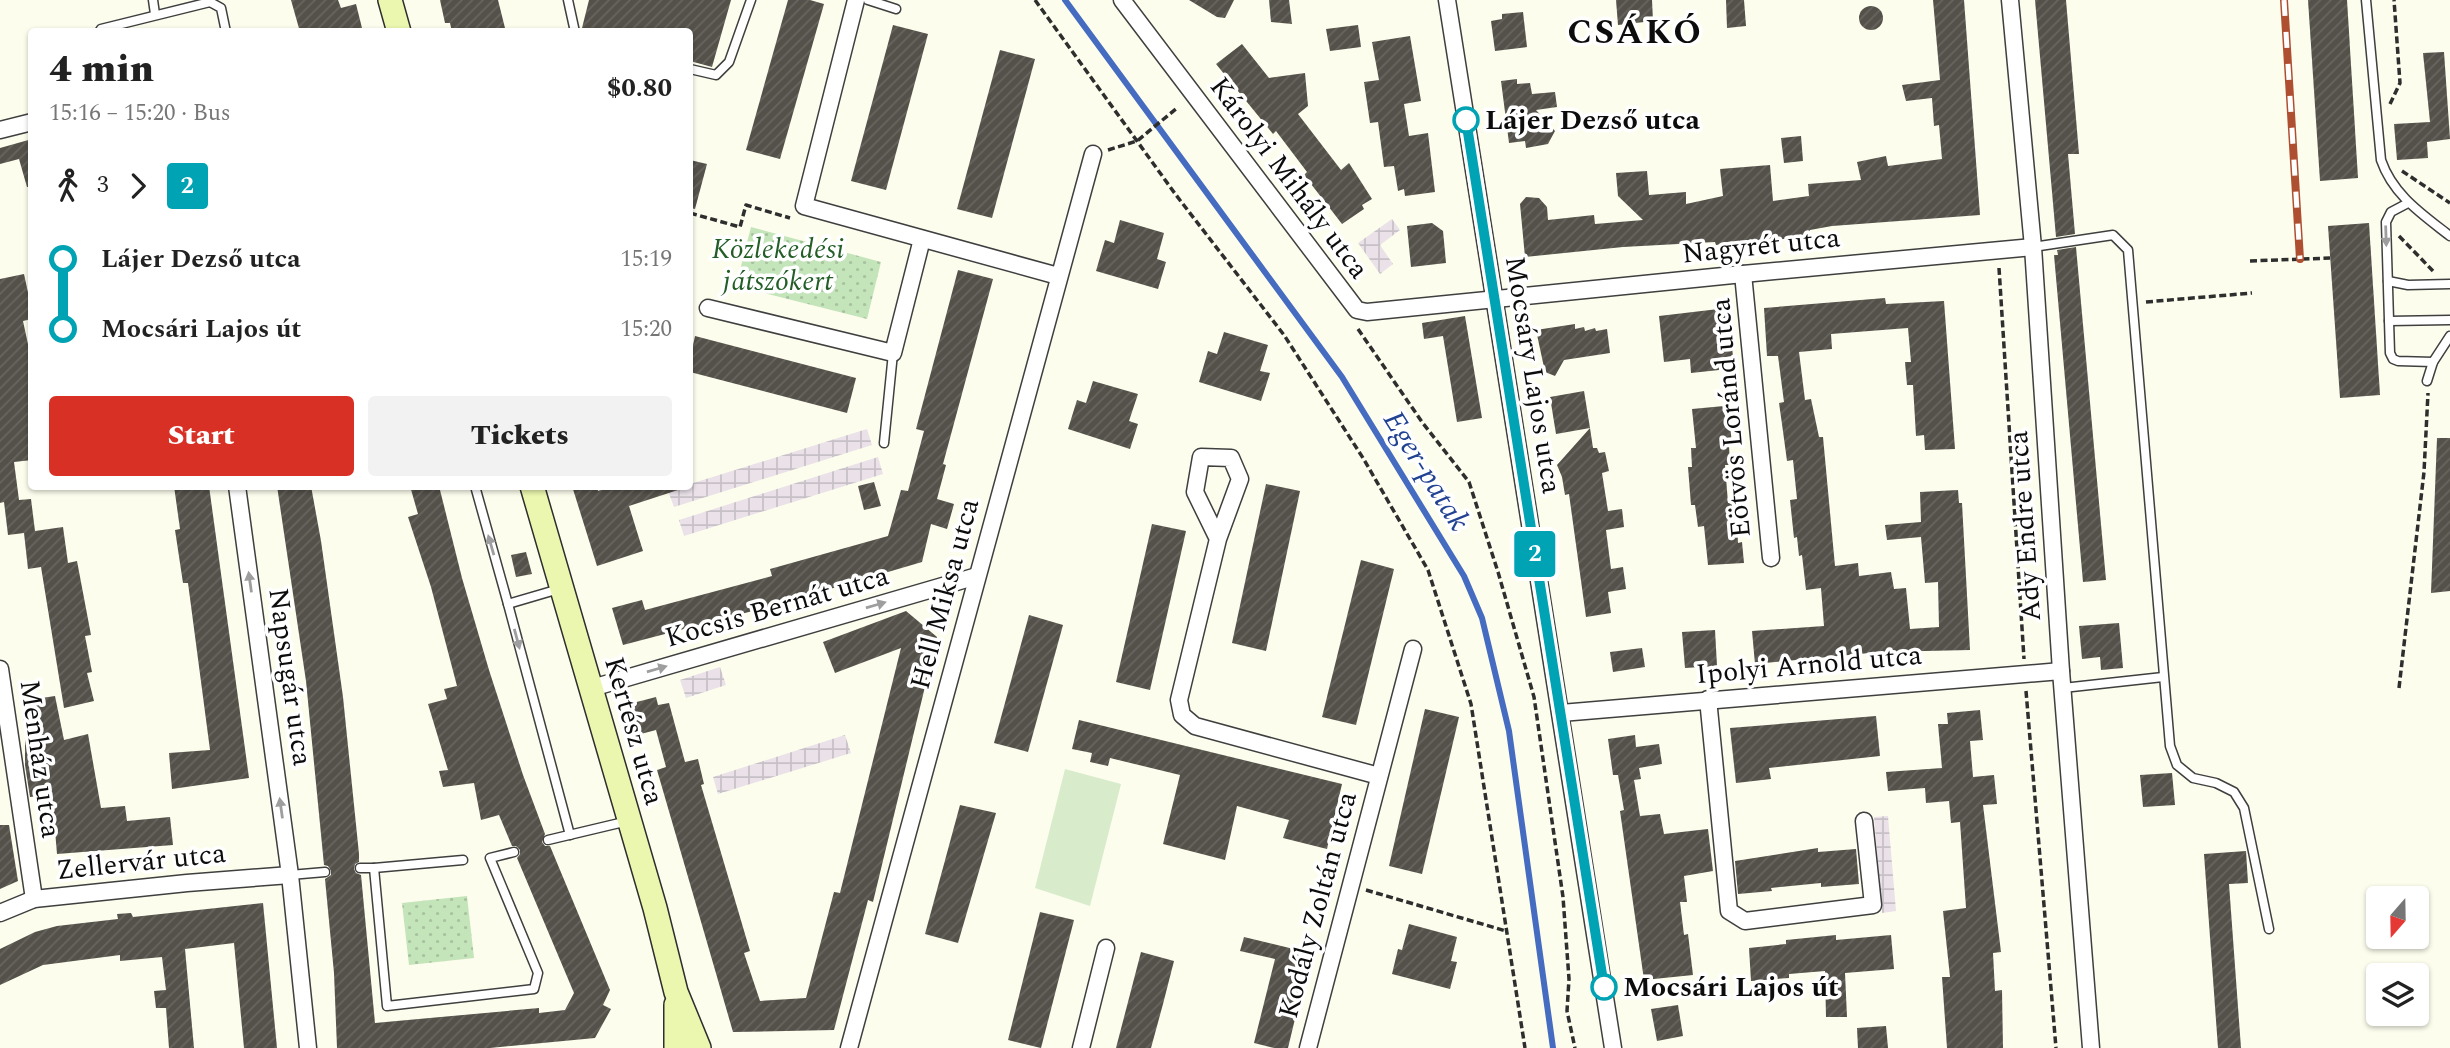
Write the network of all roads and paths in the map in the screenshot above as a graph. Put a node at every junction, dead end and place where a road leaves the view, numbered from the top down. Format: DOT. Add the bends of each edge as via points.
graph roads {
  1 [pos="153,0"];
  2 [pos="390,0"];
  3 [pos="568,0"];
  4 [pos="751,0"];
  5 [pos="856,0"];
  6 [pos="868,0"];
  7 [pos="1035,0"];
  8 [pos="1122,0"];
  9 [pos="1447,0"];
  10 [pos="2010,0"];
  11 [pos="2366,0"];
  12 [pos="2394,0"];
  13 [pos="897,9"];
  14 [pos="155,14"];
  15 [pos="105,28"];
  16 [pos="225,28"];
  17 [pos="398,28"];
  18 [pos="574,28"];
  19 [pos="693,70"];
  20 [pos="1177,108"];
  21 [pos="2385,113"];
  22 [pos="28,123"];
  23 [pos="0,130"];
  24 [pos="1137,141"];
  25 [pos="1093,154"];
  26 [pos="2393,166"];
  27 [pos="2407,202"];
  28 [pos="2450,203"];
  29 [pos="804,206"];
  30 [pos="693,214"];
  31 [pos="2386,222"];
  32 [pos="2450,236"];
  33 [pos="922,239"];
  34 [pos="2033,247"];
  35 [pos="1998,250"];
  36 [pos="2330,258"];
  37 [pos="2250,261"];
  38 [pos="1743,274"];
  39 [pos="1058,276"];
  40 [pos="2388,281"];
  41 [pos="2448,284"];
  42 [pos="2252,293"];
  43 [pos="1494,299"];
  44 [pos="2133,303"];
  45 [pos="708,308"];
  46 [pos="1357,310"];
  47 [pos="2450,320"];
  48 [pos="2389,321"];
  49 [pos="2450,337"];
  50 [pos="893,353"];
  51 [pos="2433,362"];
  52 [pos="2427,381"];
  53 [pos="884,443"];
  54 [pos="238,490"];
  55 [pos="476,490"];
  56 [pos="533,490"];
  57 [pos="1218,539"];
  58 [pos="1770,558"];
  59 [pos="977,576"];
  60 [pos="562,588"];
  61 [pos="508,604"];
  62 [pos="1413,649"];
  63 [pos="0,669"];
  64 [pos="2061,671"];
  65 [pos="2025,673"];
  66 [pos="2163,677"];
  67 [pos="592,688"];
  68 [pos="2063,688"];
  69 [pos="2399,688"];
  70 [pos="1708,699"];
  71 [pos="1561,713"];
  72 [pos="1379,776"];
  73 [pos="628,821"];
  74 [pos="1864,821"];
  75 [pos="570,835"];
  76 [pos="548,840"];
  77 [pos="514,852"];
  78 [pos="464,860"];
  79 [pos="360,868"];
  80 [pos="374,868"];
  81 [pos="325,872"];
  82 [pos="290,875"];
  83 [pos="1350,886"];
  84 [pos="34,899"];
  85 [pos="0,913"];
  86 [pos="2269,929"];
  87 [pos="1507,931"];
  88 [pos="1106,948"];
  89 [pos="676,992"];
  90 [pos="308,1048"];
  91 [pos="676,1048"];
  92 [pos="699,1048"];
  93 [pos="849,1048"];
  94 [pos="1080,1048"];
  95 [pos="1308,1048"];
  96 [pos="1525,1048"];
  97 [pos="1575,1048"];
  98 [pos="1613,1048"];
  99 [pos="2056,1048"];
  100 [pos="2091,1048"];
  1 -- 14 [label="lane"];
  2 -- 17 [label="street"];
  3 -- 18 [label="lane"];
  4 -- 19 [label="lane" via="729,62 716,75"];
  5 -- 29 [label="street"];
  6 -- 13 [label="lane"];
  7 -- 24 [label="path"];
  8 -- 46 [label="street, Károlyi Mihály utca"];
  9 -- 43 [label="street, Mocsáry Lajos utca"];
  10 -- 34 [label="street, Ady Endre utca"];
  11 -- 27 [label="lane" via="2381,160 2390,182"];
  12 -- 21 [label="path" via="2400,83"];
  14 -- 15 [label="lane"];
  14 -- 16 [label="lane" via="210,2 221,8"];
  20 -- 24 [label="path"];
  22 -- 23 [label="street"];
  24 -- 25 [label="path"];
  24 -- 87 [label="path" via="1284,335 1363,458 1427,570 1471,704"];
  25 -- 39 [label="street, Hell Miksa utca"];
  26 -- 28 [label="path"];
  27 -- 31 [label="lane" via="2391,212"];
  27 -- 32 [label="lane"];
  29 -- 30 [label="path" via="801,221 746,205 740,226"];
  29 -- 33 [label="street"];
  31 -- 40 [label="lane, one-way"];
  31 -- 41 [label="path"];
  33 -- 39 [label="street"];
  33 -- 50 [label="street"];
  34 -- 35 [label="street, Nagyrét utca"];
  34 -- 44 [label="lane" via="2113,235 2128,250"];
  34 -- 64 [label="street, Ady Endre utca"];
  35 -- 38 [label="street, Nagyrét utca"];
  35 -- 65 [label="path"];
  36 -- 37 [label="path"];
  38 -- 43 [label="street, Nagyrét utca"];
  38 -- 58 [label="street, Eötvös Loránd utca"];
  39 -- 59 [label="street, Hell Miksa utca"];
  40 -- 41 [label="lane"];
  40 -- 48 [label="lane"];
  42 -- 44 [label="path"];
  43 -- 46 [label="street, Károlyi Mihály utca"];
  43 -- 71 [label="street, Mocsáry Lajos utca"];
  44 -- 66 [label="lane"];
  45 -- 50 [label="street"];
  46 -- 97 [label="path" via="1356,326 1469,482 1498,572 1534,697 1563,897 1567,1011"];
  47 -- 48 [label="lane"];
  48 -- 51 [label="lane" via="2393,359"];
  49 -- 51 [label="lane"];
  50 -- 53 [label="lane"];
  51 -- 52 [label="lane"];
  52 -- 69 [label="path" via="2425,463"];
  82 -- 54 [label="street, Napsugár utca, one-way"];
  61 -- 55 [label="lane, one-way"];
  56 -- 60 [label="street, Kertész utca"];
  57 -- 57 [label="street, Kodály Zoltán utca" via="1240,479 1231,458 1201,457 1195,492"];
  57 -- 72 [label="street, Kodály Zoltán utca" via="1179,700 1182,715 1195,726"];
  67 -- 59 [label="street, Kocsis Bernát utca, one-way"];
  59 -- 93 [label="street, Hell Miksa utca"];
  60 -- 61 [label="lane"];
  60 -- 67 [label="street, Kertész utca"];
  61 -- 75 [label="lane, one-way"];
  62 -- 72 [label="street, Kodály Zoltán utca"];
  63 -- 84 [label="street, Menház utca"];
  64 -- 65 [label="street, Ipolyi Arnold utca"];
  64 -- 68 [label="street, Ady Endre utca"];
  65 -- 70 [label="street, Ipolyi Arnold utca"];
  65 -- 99 [label="path"];
  66 -- 68 [label="lane"];
  66 -- 86 [label="lane" via="2170,746 2177,765 2193,778 2234,792 2244,808"];
  67 -- 73 [label="street, Kertész utca"];
  68 -- 100 [label="street, Ady Endre utca"];
  70 -- 71 [label="street, Ipolyi Arnold utca"];
  70 -- 74 [label="street" via="1729,911 1745,921 1872,905"];
  71 -- 98 [label="street, Mocsáry Lajos utca"];
  72 -- 83 [label="street, Kodály Zoltán utca"];
  73 -- 75 [label="lane"];
  73 -- 89 [label="street, Kertész utca"];
  75 -- 76 [label="lane"];
  77 -- 80 [label="lane" via="491,858 538,974 534,989 387,1006"];
  78 -- 80 [label="lane"];
  79 -- 80 [label="lane"];
  81 -- 82 [label="lane"];
  82 -- 84 [label="street, Zellervár utca"];
  82 -- 90 [label="street, Napsugár utca"];
  83 -- 87 [label="path"];
  83 -- 95 [label="street, Kodály Zoltán utca"];
  84 -- 85 [label="street, Zellervár utca"];
  87 -- 96 [label="path"];
  88 -- 94 [label="street"];
  89 -- 91 [label="street, Kertész utca"];
  89 -- 92 [label="street, Kertész utca"];
}
